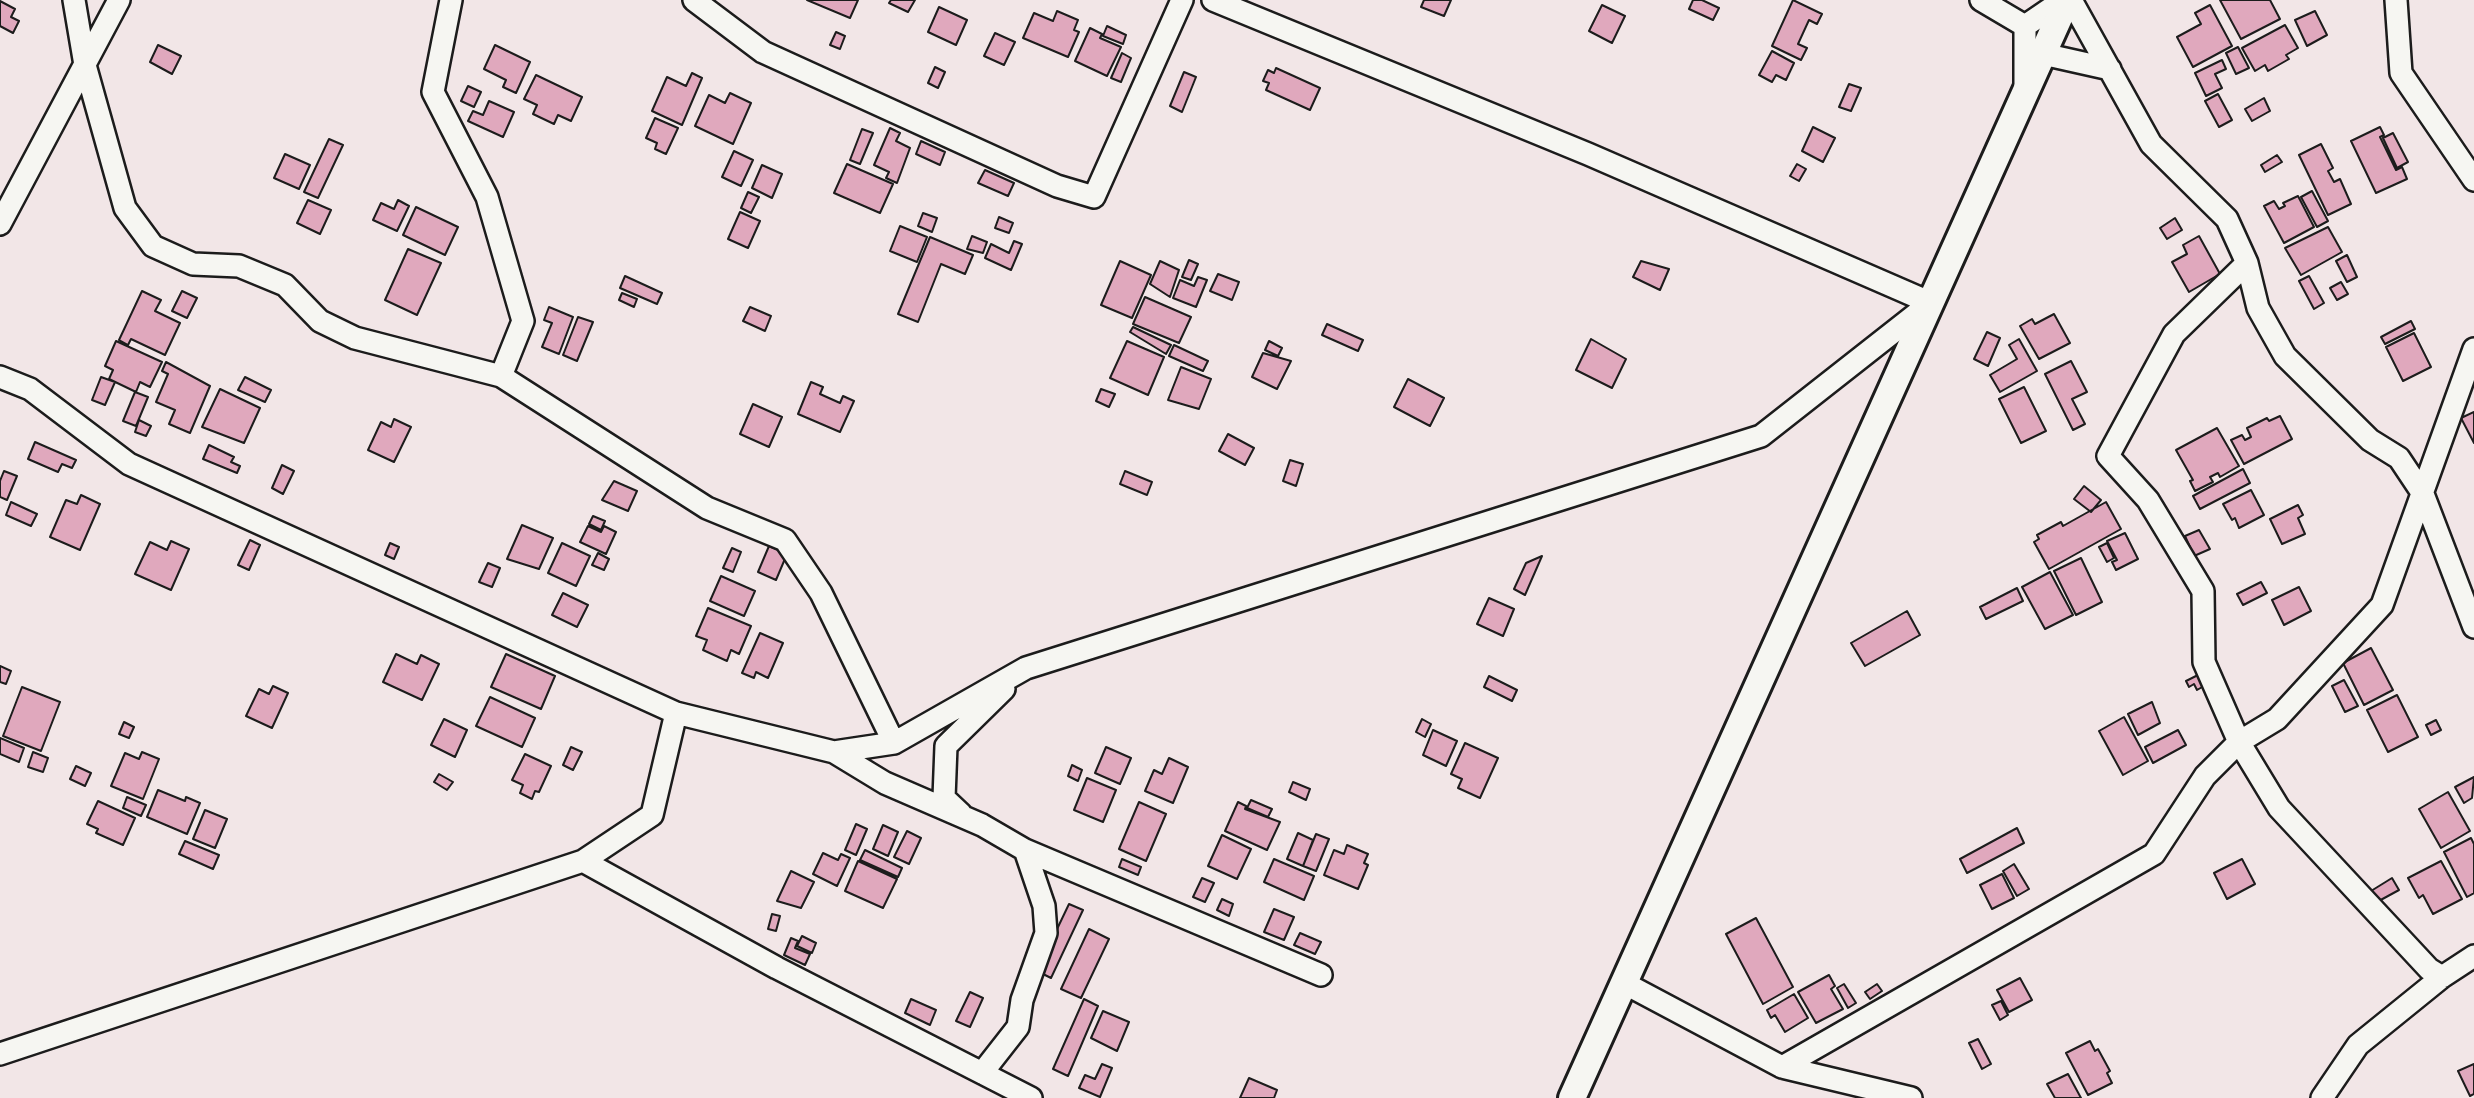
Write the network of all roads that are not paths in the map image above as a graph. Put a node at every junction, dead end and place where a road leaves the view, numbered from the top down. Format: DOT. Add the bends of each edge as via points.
graph roads {
  1 [pos="74,0"];
  2 [pos="119,0"];
  3 [pos="450,0"];
  4 [pos="694,0"];
  5 [pos="1182,0"];
  6 [pos="1213,0"];
  7 [pos="1981,0"];
  8 [pos="2067,0"];
  9 [pos="2396,0"];
  10 [pos="2025,26"];
  11 [pos="2043,54"];
  12 [pos="85,65"];
  13 [pos="2110,69"];
  14 [pos="2024,95"];
  15 [pos="2474,180"];
  16 [pos="0,224"];
  17 [pos="2247,263"];
  18 [pos="1931,303"];
  19 [pos="2474,349"];
  20 [pos="501,376"];
  21 [pos="0,377"];
  22 [pos="2423,494"];
  23 [pos="2474,627"];
  24 [pos="1026,668"];
  25 [pos="676,713"];
  26 [pos="2239,742"];
  27 [pos="894,743"];
  28 [pos="834,752"];
  29 [pos="965,817"];
  30 [pos="1025,849"];
  31 [pos="583,861"];
  32 [pos="2474,956"];
  33 [pos="1321,975"];
  34 [pos="2442,978"];
  35 [pos="1624,983"];
  36 [pos="0,1054"];
  37 [pos="1782,1067"];
  38 [pos="982,1073"];
  39 [pos="1000,1098"];
  40 [pos="1031,1098"];
  41 [pos="1572,1098"];
  42 [pos="1911,1098"];
  43 [pos="2322,1098"];
  1 -- 12 [label="street"];
  2 -- 12 [label="street"];
  3 -- 20 [label="street" via="433,92 487,197 523,321"];
  4 -- 5 [label="street" via="763,52 1057,186 1094,197"];
  6 -- 18 [label="street"];
  7 -- 10 [label="street"];
  8 -- 10 [label="street"];
  8 -- 11 [label="street"];
  8 -- 13 [label="street"];
  9 -- 15 [label="street" via="2402,73"];
  10 -- 14 [label="street"];
  11 -- 13 [label="street"];
  11 -- 14 [label="street"];
  12 -- 16 [label="street"];
  12 -- 20 [label="street" via="125,208 153,246 193,264 239,266 285,285 320,321 355,338"];
  13 -- 17 [label="street" via="2151,144 2227,219"];
  14 -- 18 [label="street"];
  17 -- 22 [label="street" via="2258,309 2285,356 2370,440 2399,458"];
  17 -- 26 [label="street" via="2174,334 2108,456 2148,499 2203,591 2204,662"];
  18 -- 24 [label="street" via="1761,436"];
  18 -- 35 [label="street"];
  19 -- 22 [label="street"];
  20 -- 27 [label="street" via="707,509 785,540 821,593"];
  21 -- 25 [label="street" via="30,389 129,464"];
  22 -- 23 [label="street"];
  22 -- 26 [label="street" via="2382,605 2277,719"];
  24 -- 27 [label="street"];
  24 -- 29 [label="street" via="946,746 944,798"];
  25 -- 28 [label="street"];
  25 -- 31 [label="street" via="652,815"];
  26 -- 34 [label="street" via="2279,808"];
  26 -- 37 [label="street" via="2205,776 2154,854"];
  27 -- 28 [label="street"];
  28 -- 29 [label="street" via="885,783"];
  29 -- 30 [label="street"];
  30 -- 33 [label="street"];
  30 -- 38 [label="street" via="1044,906 1046,933 1022,1000 1018,1027"];
  31 -- 36 [label="street"];
  31 -- 38 [label="street"];
  32 -- 34 [label="street"];
  34 -- 43 [label="street" via="2358,1045"];
  35 -- 37 [label="street"];
  35 -- 41 [label="street"];
  37 -- 42 [label="street"];
  38 -- 39 [label="street"];
  38 -- 40 [label="street"];
}
